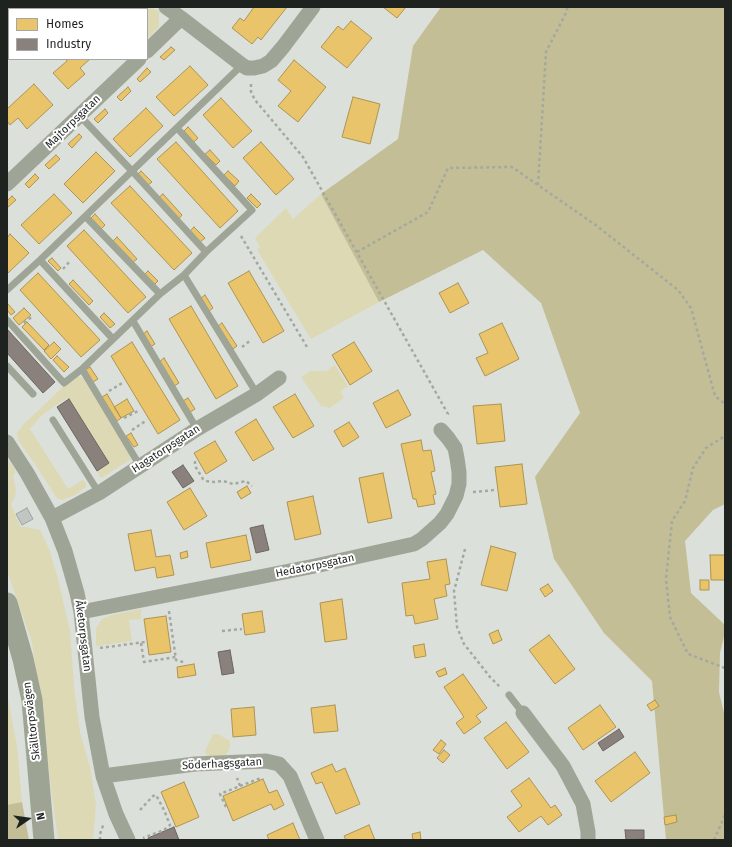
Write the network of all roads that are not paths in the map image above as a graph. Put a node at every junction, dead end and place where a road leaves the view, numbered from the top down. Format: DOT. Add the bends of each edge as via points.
graph roads {
  1 [pos="166,7"];
  2 [pos="313,7"];
  3 [pos="181,18"];
  4 [pos="148,50"];
  5 [pos="138,60"];
  6 [pos="248,66"];
  7 [pos="80,116"];
  8 [pos="178,128"];
  9 [pos="132,171"];
  10 [pos="7,184"];
  11 [pos="86,217"];
  12 [pos="206,252"];
  13 [pos="40,260"];
  14 [pos="184,275"];
  15 [pos="7,290"];
  16 [pos="160,294"];
  17 [pos="7,320"];
  18 [pos="133,321"];
  19 [pos="112,339"];
  20 [pos="7,366"];
  21 [pos="82,369"];
  22 [pos="279,378"];
  23 [pos="33,394"];
  24 [pos="257,394"];
  25 [pos="53,420"];
  26 [pos="197,429"];
  27 [pos="441,430"];
  28 [pos="7,442"];
  29 [pos="140,466"];
  30 [pos="99,493"];
  31 [pos="52,518"];
  32 [pos="7,603"];
  33 [pos="81,612"];
  34 [pos="509,696"];
  35 [pos="523,713"];
  36 [pos="103,776"];
  37 [pos="44,840"];
  38 [pos="128,840"];
  39 [pos="317,840"];
  40 [pos="588,840"];
  1 -- 3 [label="street"];
  2 -- 6 [label="street" via="271,62 263,66"];
  3 -- 4 [label="street"];
  3 -- 6 [label="street"];
  5 -- 7 [label="street, Majtorpsgatan"];
  6 -- 8 [label="lane"];
  7 -- 9 [label="lane"];
  7 -- 10 [label="street, Majtorpsgatan"];
  8 -- 9 [label="lane"];
  8 -- 12 [label="lane" via="252,210"];
  9 -- 11 [label="lane"];
  9 -- 12 [label="lane"];
  11 -- 13 [label="lane"];
  11 -- 16 [label="lane"];
  12 -- 14 [label="lane"];
  13 -- 15 [label="lane"];
  13 -- 19 [label="lane"];
  14 -- 16 [label="lane"];
  14 -- 24 [label="lane"];
  16 -- 18 [label="lane"];
  17 -- 21 [label="lane" via="64,383"];
  18 -- 19 [label="lane"];
  18 -- 26 [label="lane"];
  19 -- 21 [label="lane"];
  20 -- 23 [label="lane"];
  21 -- 29 [label="lane"];
  22 -- 24 [label="street, Hagatorpsgatan"];
  24 -- 26 [label="street, Hagatorpsgatan"];
  25 -- 30 [label="lane"];
  26 -- 29 [label="street, Hagatorpsgatan"];
  27 -- 33 [label="street, Hedatorpsgatan" via="455,448 460,472 459,484 447,514 414,544"];
  28 -- 31 [label="street, Åketorpsgatan"];
  29 -- 30 [label="street, Hagatorpsgatan"];
  30 -- 31 [label="street, Hagatorpsgatan"];
  31 -- 33 [label="street, Åketorpsgatan" via="65,551"];
  32 -- 37 [label="street, Skälltorpsvägen" via="32,700"];
  33 -- 36 [label="street, Åketorpsgatan" via="92,717"];
  34 -- 35 [label="lane"];
  35 -- 40 [label="street" via="563,766 583,804"];
  36 -- 38 [label="street, Åketorpsgatan"];
  36 -- 39 [label="street, Söderhagsgatan" via="195,764 266,761 279,764 290,776"];
}
